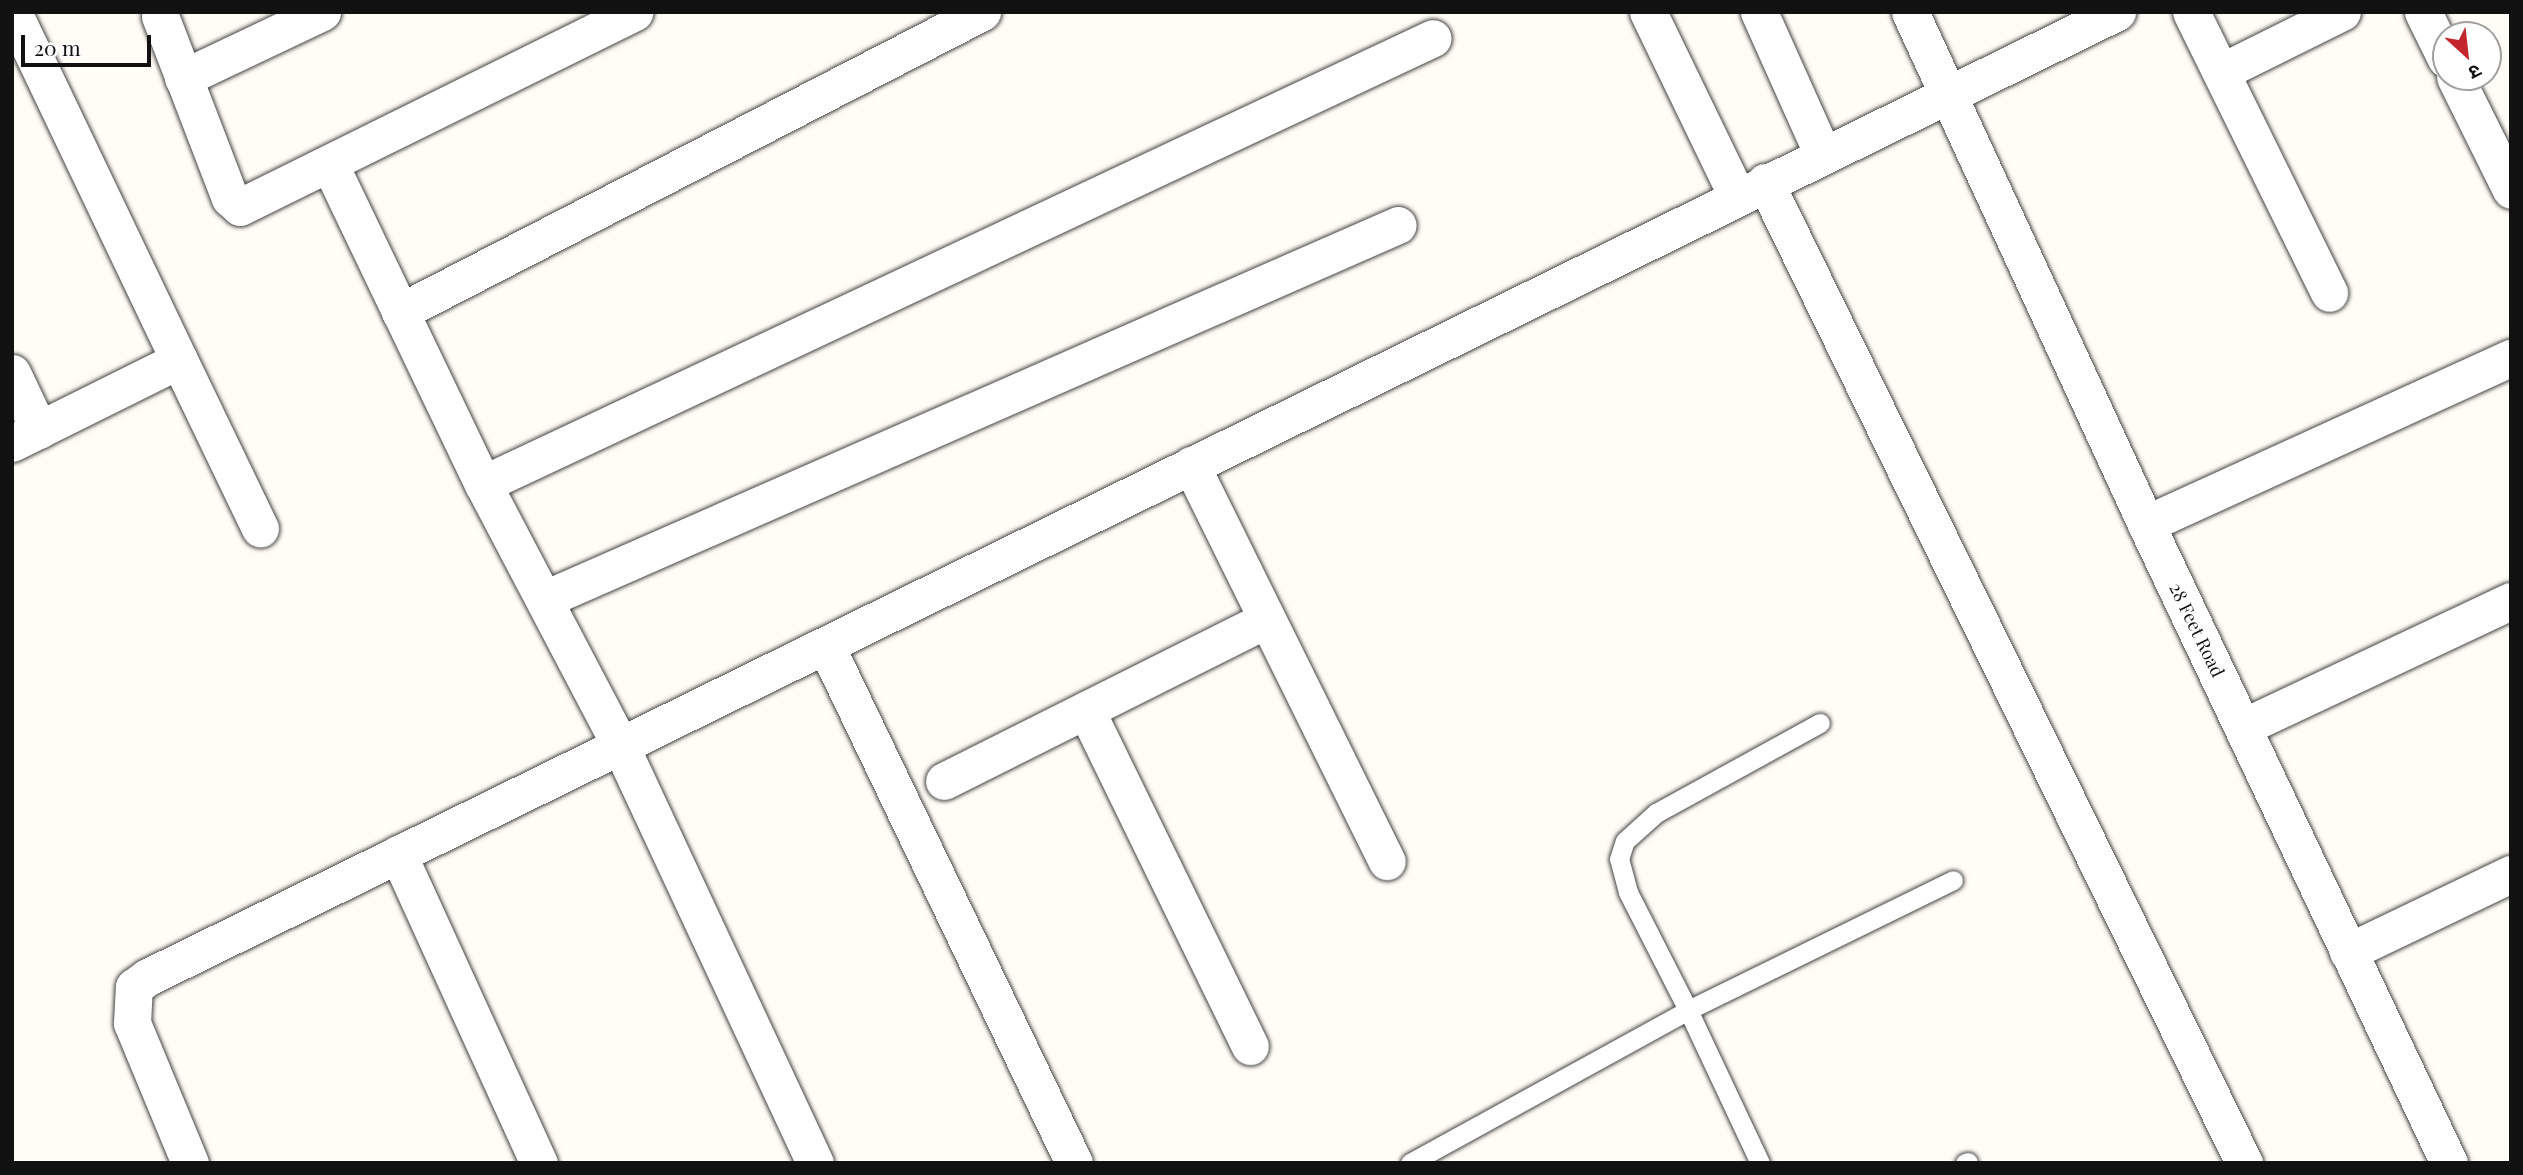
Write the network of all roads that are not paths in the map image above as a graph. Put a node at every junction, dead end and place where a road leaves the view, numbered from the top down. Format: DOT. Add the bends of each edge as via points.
graph roads {
  1 [pos="13,12"];
  2 [pos="322,12"];
  3 [pos="634,12"];
  4 [pos="982,12"];
  5 [pos="1648,12"];
  6 [pos="1759,12"];
  7 [pos="1910,12"];
  8 [pos="2117,12"];
  9 [pos="2191,12"];
  10 [pos="2342,12"];
  11 [pos="2423,12"];
  12 [pos="160,16"];
  13 [pos="2432,31"];
  14 [pos="1433,38"];
  15 [pos="2221,72"];
  16 [pos="183,78"];
  17 [pos="2462,91"];
  18 [pos="1947,96"];
  19 [pos="1823,155"];
  20 [pos="330,165"];
  21 [pos="1751,189"];
  22 [pos="2511,190"];
  23 [pos="1398,225"];
  24 [pos="2329,293"];
  25 [pos="400,312"];
  26 [pos="2511,358"];
  27 [pos="180,360"];
  28 [pos="12,373"];
  29 [pos="25,437"];
  30 [pos="1191,465"];
  31 [pos="482,484"];
  32 [pos="2146,524"];
  33 [pos="260,528"];
  34 [pos="545,599"];
  35 [pos="2511,601"];
  36 [pos="1267,619"];
  37 [pos="826,646"];
  38 [pos="1086,710"];
  39 [pos="1820,723"];
  40 [pos="2244,727"];
  41 [pos="621,747"];
  42 [pos="944,780"];
  43 [pos="398,854"];
  44 [pos="1387,861"];
  45 [pos="2511,874"];
  46 [pos="1953,880"];
  47 [pos="2348,952"];
  48 [pos="1688,1010"];
  49 [pos="1250,1045"];
  50 [pos="808,1160"];
  51 [pos="190,1163"];
  52 [pos="539,1163"];
  53 [pos="1074,1163"];
  54 [pos="1410,1163"];
  55 [pos="1760,1163"];
  56 [pos="2244,1163"];
  57 [pos="2449,1163"];
  1 -- 27 [label="street"];
  2 -- 16 [label="street"];
  3 -- 20 [label="street"];
  4 -- 25 [label="street"];
  5 -- 21 [label="street"];
  6 -- 19 [label="street"];
  7 -- 18 [label="street, 28 Feet Road"];
  8 -- 18 [label="street"];
  9 -- 15 [label="street"];
  10 -- 15 [label="street"];
  11 -- 13 [label="street"];
  12 -- 16 [label="street"];
  14 -- 31 [label="street"];
  15 -- 24 [label="street"];
  16 -- 20 [label="street" via="234,204 247,205"];
  17 -- 22 [label="street"];
  18 -- 19 [label="street"];
  18 -- 32 [label="street, 28 Feet Road"];
  19 -- 21 [label="street"];
  20 -- 25 [label="street"];
  21 -- 30 [label="street"];
  21 -- 56 [label="street"];
  23 -- 34 [label="street"];
  25 -- 31 [label="street"];
  26 -- 32 [label="street"];
  27 -- 29 [label="street"];
  27 -- 33 [label="street"];
  28 -- 29 [label="street"];
  30 -- 36 [label="street"];
  30 -- 37 [label="street"];
  31 -- 34 [label="street"];
  32 -- 40 [label="street, 28 Feet Road"];
  34 -- 41 [label="street"];
  35 -- 40 [label="street"];
  36 -- 38 [label="street"];
  36 -- 44 [label="street"];
  37 -- 41 [label="street"];
  37 -- 53 [label="street"];
  38 -- 42 [label="street"];
  38 -- 49 [label="street"];
  39 -- 48 [label="lane" via="1656,813 1625,841 1619,859 1628,892"];
  40 -- 47 [label="street, 28 Feet Road"];
  41 -- 43 [label="street"];
  41 -- 50 [label="street"];
  43 -- 51 [label="street" via="134,987 132,1023"];
  43 -- 52 [label="street"];
  45 -- 47 [label="street"];
  46 -- 48 [label="lane"];
  47 -- 57 [label="street, 28 Feet Road"];
  48 -- 54 [label="lane"];
  48 -- 55 [label="lane"];
}
